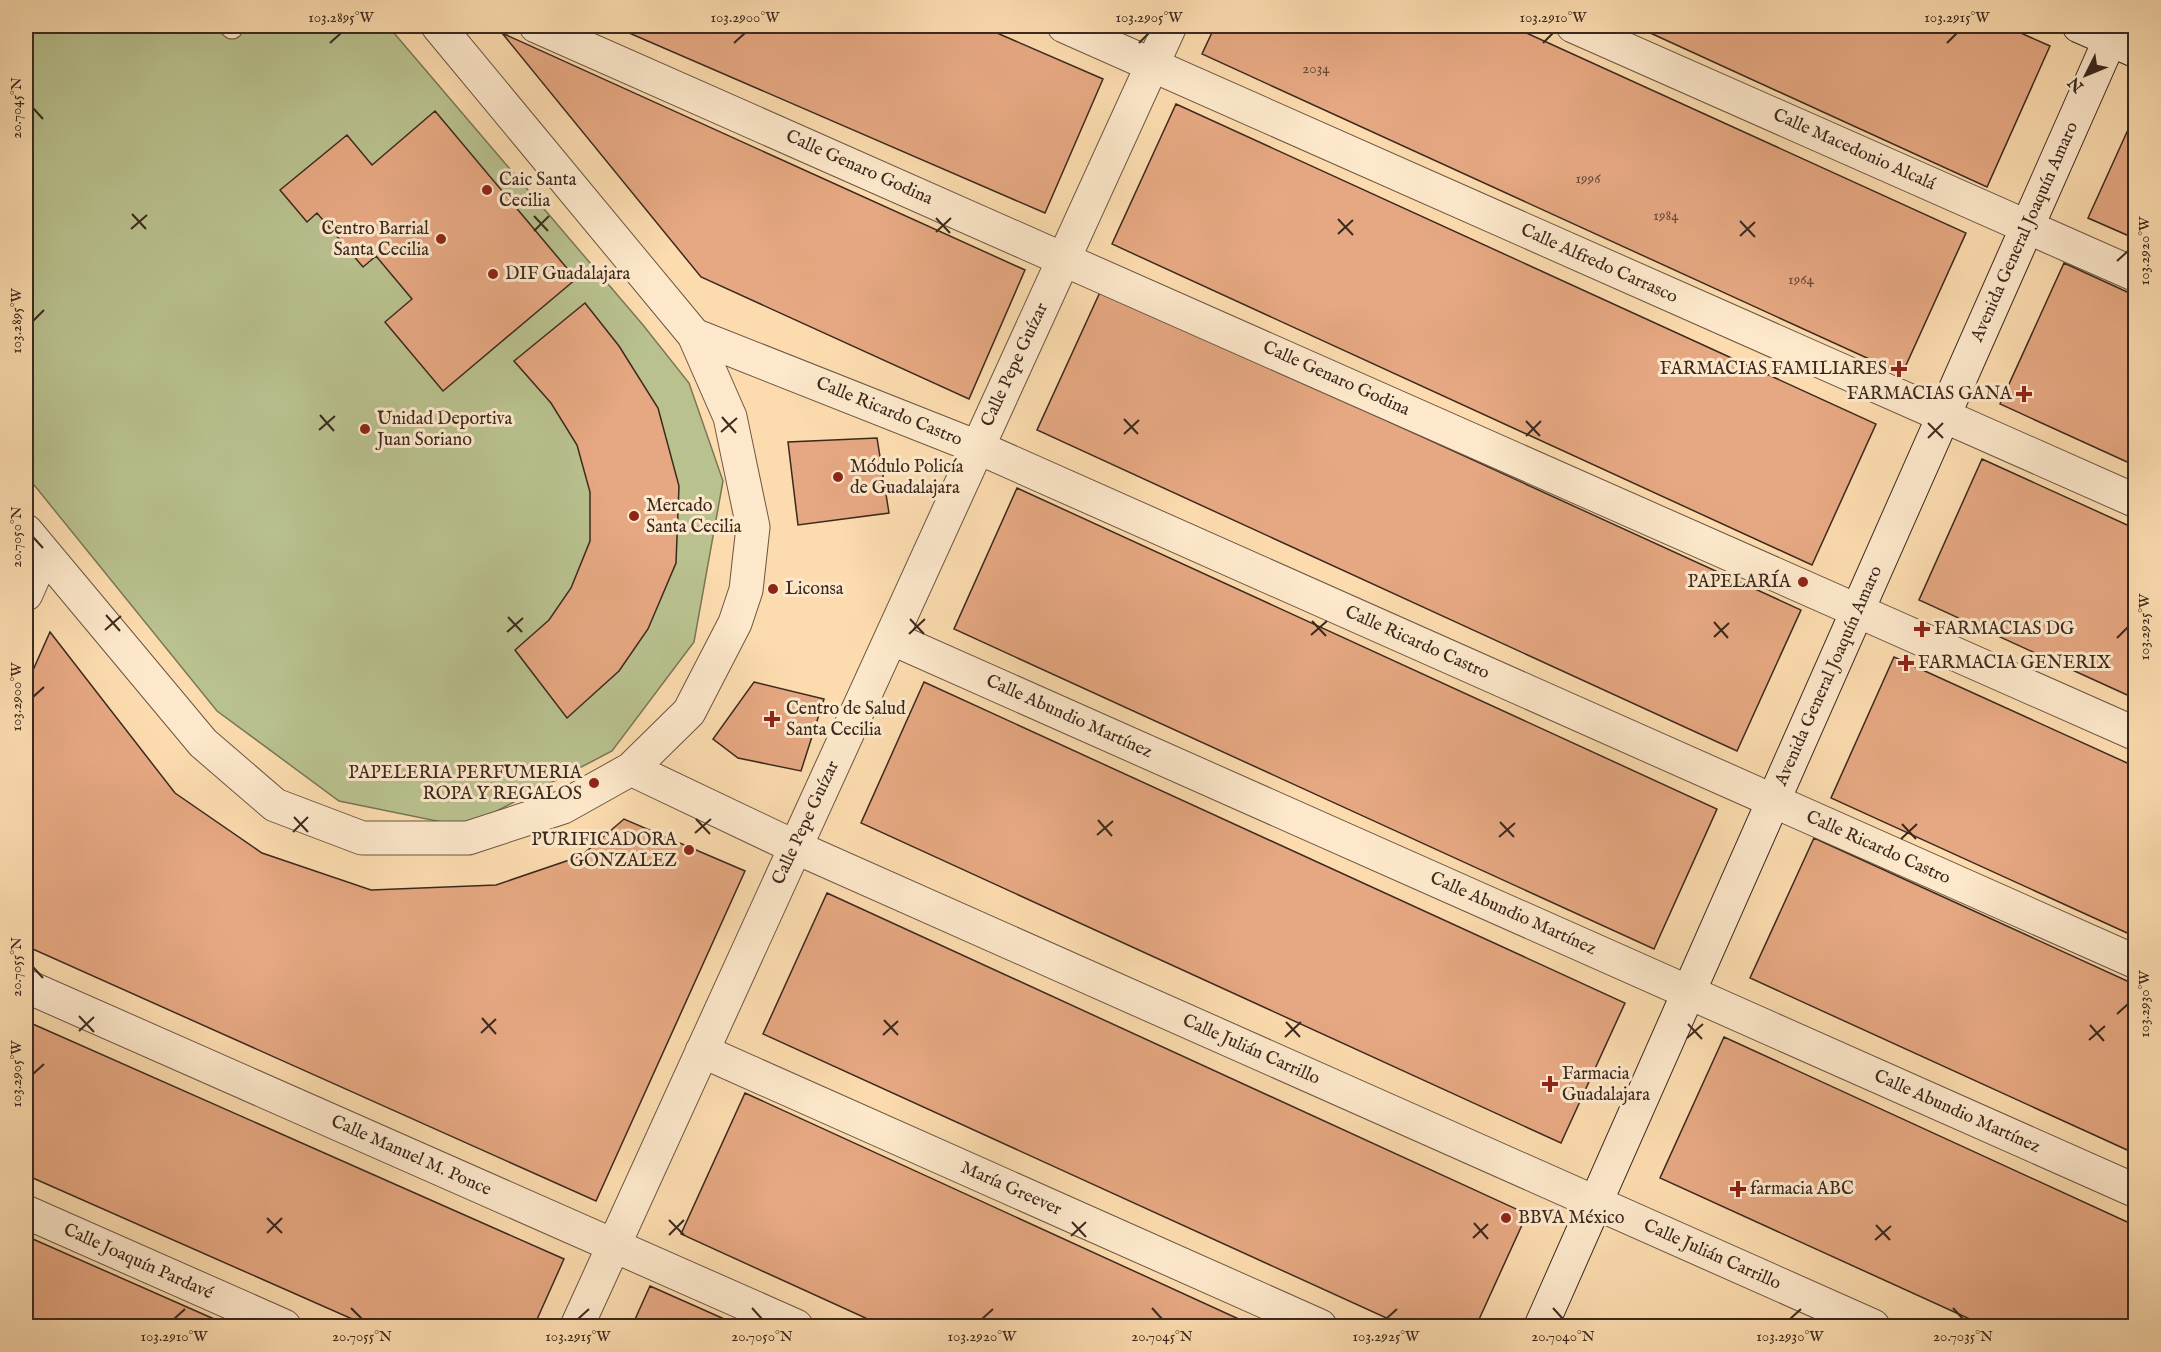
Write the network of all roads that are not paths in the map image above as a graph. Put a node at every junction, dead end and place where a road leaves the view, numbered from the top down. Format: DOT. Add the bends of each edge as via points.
graph roads {
  1 [pos="438,26"];
  2 [pos="536,26"];
  3 [pos="1064,26"];
  4 [pos="1170,26"];
  5 [pos="1573,26"];
  6 [pos="2079,26"];
  7 [pos="2121,39"];
  8 [pos="1152,66"];
  9 [pos="2028,227"];
  10 [pos="1064,258"];
  11 [pos="2136,275"];
  12 [pos="694,334"];
  13 [pos="1944,416"];
  14 [pos="977,447"];
  15 [pos="2136,501"];
  16 [pos="35,542"];
  17 [pos="26,594"];
  18 [pos="1858,611"];
  19 [pos="891,638"];
  20 [pos="2136,734"];
  21 [pos="631,769"];
  22 [pos="1774,801"];
  23 [pos="795,847"];
  24 [pos="2136,962"];
  25 [pos="26,986"];
  26 [pos="1689,993"];
  27 [pos="702,1051"];
  28 [pos="2136,1191"];
  29 [pos="1596,1203"];
  30 [pos="26,1212"];
  31 [pos="614,1245"];
  32 [pos="284,1326"];
  33 [pos="577,1326"];
  34 [pos="796,1326"];
  35 [pos="1320,1326"];
  36 [pos="1541,1326"];
  37 [pos="1873,1326"];
  1 -- 12 [label="street"];
  2 -- 10 [label="street, Calle Genaro Godina"];
  3 -- 8 [label="street, Calle Alfredo Carrasco"];
  4 -- 8 [label="street, Calle Pepe Guízar"];
  5 -- 9 [label="street, Calle Macedonio Alcalá"];
  6 -- 7 [label="street"];
  7 -- 9 [label="street, Avenida General Joaquín Amaro"];
  8 -- 10 [label="street, Calle Pepe Guízar"];
  8 -- 13 [label="street, Calle Alfredo Carrasco"];
  9 -- 11 [label="street, Calle Macedonio Alcalá"];
  9 -- 13 [label="street, Avenida General Joaquín Amaro"];
  10 -- 14 [label="street, Calle Pepe Guízar"];
  10 -- 18 [label="street, Calle Genaro Godina"];
  12 -- 14 [label="street, Calle Ricardo Castro"];
  12 -- 21 [label="street" via="730,417 753,527 746,590 735,623 689,712"];
  13 -- 15 [label="street, Calle Alfredo Carrasco"];
  13 -- 18 [label="street, Avenida General Joaquín Amaro"];
  14 -- 19 [label="street, Calle Pepe Guízar"];
  14 -- 22 [label="street, Calle Ricardo Castro"];
  16 -- 17 [label="street"];
  16 -- 21 [label="street" via="203,743 275,805 362,838 468,838 562,807"];
  18 -- 20 [label="street, Calle Genaro Godina"];
  18 -- 22 [label="street, Avenida General Joaquín Amaro"];
  19 -- 23 [label="street, Calle Pepe Guízar"];
  19 -- 26 [label="street, Calle Abundio Martínez"];
  21 -- 23 [label="street, Calle Julián Carrillo"];
  22 -- 24 [label="street, Calle Ricardo Castro"];
  22 -- 26 [label="street, Avenida General Joaquín Amaro"];
  23 -- 27 [label="street, Calle Pepe Guízar"];
  23 -- 29 [label="street, Calle Julián Carrillo"];
  25 -- 31 [label="street, Calle Manuel M. Ponce"];
  26 -- 28 [label="street, Calle Abundio Martínez"];
  26 -- 29 [label="street, Avenida General Joaquín Amaro"];
  27 -- 31 [label="street, Calle Pepe Guízar"];
  27 -- 35 [label="street, María Greever"];
  29 -- 36 [label="street, Avenida General Joaquín Amaro"];
  29 -- 37 [label="street, Calle Julián Carrillo"];
  30 -- 32 [label="street, Calle Joaquín Pardavé"];
  31 -- 33 [label="street, Calle Pepe Guízar"];
  31 -- 34 [label="street, Calle Manuel M. Ponce"];
}
